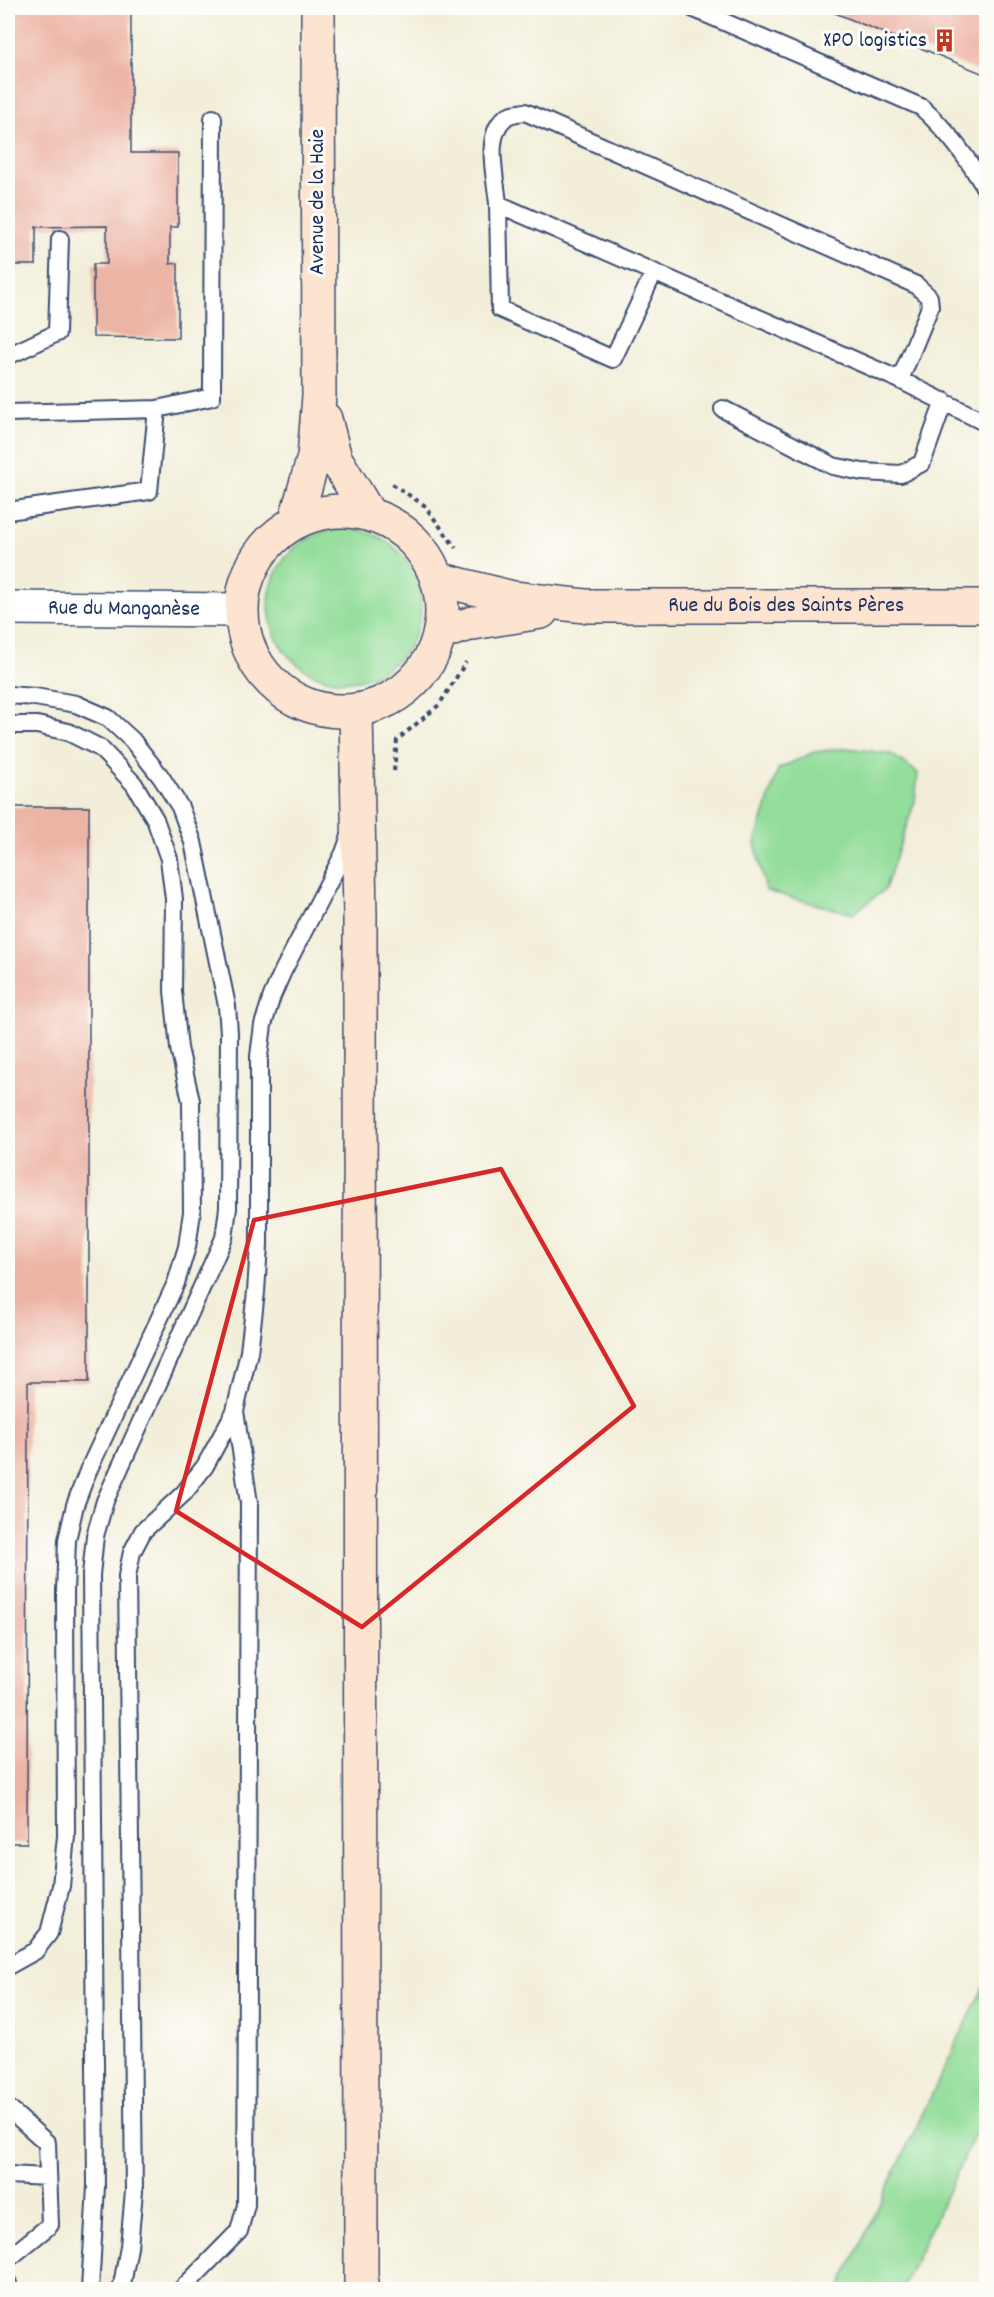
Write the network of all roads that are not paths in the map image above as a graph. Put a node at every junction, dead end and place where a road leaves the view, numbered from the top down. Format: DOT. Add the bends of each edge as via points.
graph roads {
  1 [pos="318,8"];
  2 [pos="692,8"];
  3 [pos="213,118"];
  4 [pos="987,190"];
  5 [pos="498,204"];
  6 [pos="60,239"];
  7 [pos="654,272"];
  8 [pos="8,357"];
  9 [pos="900,380"];
  10 [pos="319,396"];
  11 [pos="944,401"];
  12 [pos="723,409"];
  13 [pos="157,410"];
  14 [pos="8,413"];
  15 [pos="987,423"];
  16 [pos="8,510"];
  17 [pos="369,514"];
  18 [pos="295,522"];
  19 [pos="438,579"];
  20 [pos="585,606"];
  21 [pos="987,606"];
  22 [pos="8,608"];
  23 [pos="240,610"];
  24 [pos="440,633"];
  25 [pos="8,695"];
  26 [pos="356,711"];
  27 [pos="8,725"];
  28 [pos="358,809"];
  29 [pos="235,1411"];
  30 [pos="8,1966"];
  31 [pos="8,2108"];
  32 [pos="8,2175"];
  33 [pos="48,2177"];
  34 [pos="8,2259"];
  35 [pos="8,2283"];
  36 [pos="359,2284"];
  37 [pos="8,2289"];
  38 [pos="90,2289"];
  39 [pos="121,2289"];
  40 [pos="181,2289"];
  1 -- 10 [label="street, Avenue de la Haie"];
  2 -- 4 [label="lane" via="921,107 942,125"];
  3 -- 13 [label="lane" via="212,397"];
  5 -- 7 [label="lane"];
  5 -- 7 [label="lane" via="500,309 613,359"];
  5 -- 9 [label="lane" via="493,142 498,125 508,115 525,112 916,285 929,297 930,307"];
  6 -- 8 [label="lane" via="57,333"];
  7 -- 9 [label="lane"];
  9 -- 11 [label="lane"];
  10 -- 17 [label="street" via="335,458"];
  10 -- 18 [label="street" via="314,457"];
  11 -- 12 [label="lane" via="922,463 902,474 833,466"];
  11 -- 15 [label="lane"];
  13 -- 14 [label="lane"];
  13 -- 16 [label="lane" via="149,491"];
  17 -- 18 [label="street" via="344,510 318,513"];
  17 -- 19 [label="street" via="399,528 422,550"];
  18 -- 23 [label="street" via="273,537 255,558 244,584"];
  19 -- 20 [label="street, Rue du Bois des Saints Pères" via="513,598"];
  19 -- 24 [label="street" via="443,606"];
  20 -- 21 [label="street, Rue du Bois des Saints Pères"];
  20 -- 24 [label="street, Rue du Bois des Saints Pères" via="473,623"];
  22 -- 23 [label="street, Rue du Manganèse"];
  23 -- 26 [label="street" via="246,645 263,675 289,697 321,710"];
  24 -- 26 [label="street" via="430,661 410,685 386,702"];
  25 -- 38 [label="lane" via="76,704 108,718 132,740 161,777 180,807 193,842 227,1006 229,1033 228,1208 224,1238 105,1501 95,1536 91,1575 96,2186"];
  26 -- 28 [label="street"];
  27 -- 30 [label="lane" via="37,725 68,732 100,748 134,784 155,819 169,859 174,899 173,991 179,1048 191,1101 192,1212 176,1283 75,1505 67,1540 65,1581 66,1836 61,1886 49,1933 36,1951"];
  28 -- 29 [label="lane" via="344,853 283,970 263,1025 259,1056 257,1280 249,1352"];
  28 -- 36 [label="street"];
  29 -- 39 [label="lane" via="205,1466 184,1493 143,1531 132,1552 127,1576 134,2191"];
  29 -- 40 [label="lane" via="249,1503 246,2205 239,2231"];
  31 -- 33 [label="lane" via="47,2143"];
  32 -- 33 [label="lane"];
  33 -- 34 [label="lane" via="50,2225"];
  35 -- 37 [label="lane"];
}
